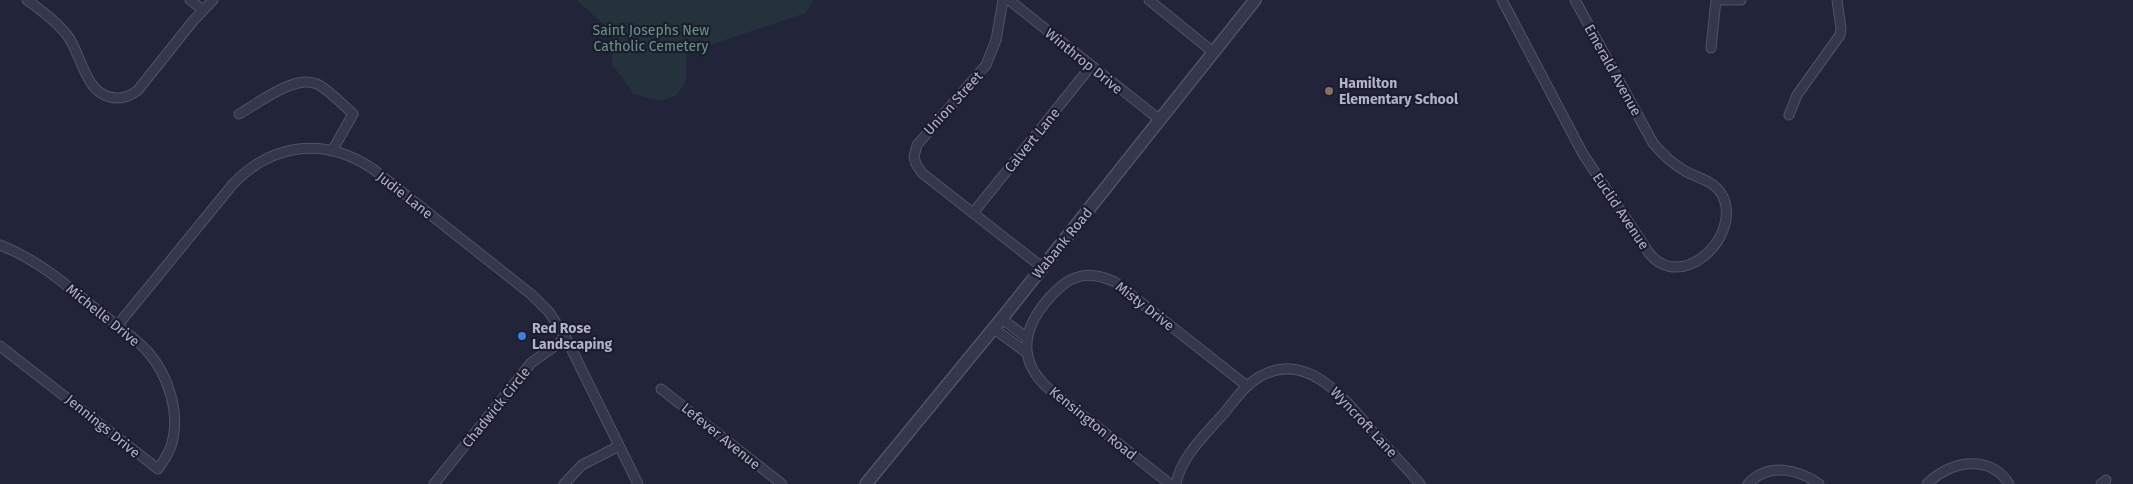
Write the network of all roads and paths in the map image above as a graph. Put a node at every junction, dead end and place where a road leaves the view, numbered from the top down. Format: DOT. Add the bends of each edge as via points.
graph roads {
  1 [pos="27,0"];
  2 [pos="190,0"];
  3 [pos="213,0"];
  4 [pos="1003,0"];
  5 [pos="1009,0"];
  6 [pos="1148,0"];
  7 [pos="1255,0"];
  8 [pos="1502,0"];
  9 [pos="1575,0"];
  10 [pos="1717,0"];
  11 [pos="1741,0"];
  12 [pos="1837,0"];
  13 [pos="203,10"];
  14 [pos="1711,48"];
  15 [pos="1213,52"];
  16 [pos="1091,66"];
  17 [pos="239,114"];
  18 [pos="1789,115"];
  19 [pos="1160,120"];
  20 [pos="1652,140"];
  21 [pos="332,151"];
  22 [pos="973,214"];
  23 [pos="0,245"];
  24 [pos="1043,268"];
  25 [pos="1001,318"];
  26 [pos="117,326"];
  27 [pos="993,328"];
  28 [pos="566,338"];
  29 [pos="1027,338"];
  30 [pos="0,346"];
  31 [pos="1027,353"];
  32 [pos="1247,386"];
  33 [pos="661,389"];
  34 [pos="174,412"];
  35 [pos="619,446"];
  36 [pos="434,484"];
  37 [pos="564,484"];
  38 [pos="638,484"];
  39 [pos="782,484"];
  40 [pos="866,484"];
  41 [pos="1170,484"];
  42 [pos="1176,484"];
  43 [pos="1420,484"];
  44 [pos="1748,484"];
  45 [pos="1819,484"];
  46 [pos="1927,484"];
  47 [pos="2009,484"];
  1 -- 13 [label="street" via="69,37 88,77 101,92 112,98 126,97 138,90"];
  2 -- 13 [label="street"];
  3 -- 13 [label="street"];
  4 -- 22 [label="street, Union Street" via="996,40 986,65 919,141 915,151 916,164 922,173"];
  5 -- 16 [label="street, Winthrop Drive"];
  6 -- 15 [label="street"];
  7 -- 15 [label="street, Wabank Road"];
  8 -- 20 [label="street, Euclid Avenue" via="1583,154 1645,247 1661,263 1690,266 1715,245 1724,230 1724,200 1715,186 1685,171 1660,152"];
  9 -- 20 [label="street, Emerald Avenue"];
  10 -- 11 [label="street"];
  10 -- 14 [label="street"];
  12 -- 18 [label="street" via="1840,35 1797,95"];
  15 -- 19 [label="street, Wabank Road"];
  16 -- 19 [label="street, Winthrop Drive"];
  16 -- 22 [label="street, Calvert Lane"];
  17 -- 21 [label="street" via="293,84 304,81 318,84 353,114"];
  19 -- 24 [label="street, Wabank Road"];
  21 -- 26 [label="street, Judie Lane" via="311,148 284,151 250,168 233,184"];
  21 -- 28 [label="street, Judie Lane" via="373,169 532,295 549,312"];
  22 -- 24 [label="street, Union Street"];
  23 -- 26 [label="street, Michelle Drive" via="40,264"];
  24 -- 25 [label="street, Wabank Road"];
  25 -- 27 [label="street, Wabank Road"];
  25 -- 29 [label="street"];
  26 -- 34 [label="street, Michelle Drive" via="146,350 159,367"];
  27 -- 31 [label="street, Kensington Road"];
  27 -- 40 [label="street, Wabank Road"];
  28 -- 35 [label="street, Judie Lane"];
  28 -- 36 [label="street, Chadwick Circle" via="531,363"];
  29 -- 31 [label="street, Kensington Road"];
  29 -- 32 [label="street, Misty Drive" via="1033,320 1063,284 1092,275 1106,278 1124,287"];
  30 -- 34 [label="street, Jennings Drive" via="158,470 172,444"];
  31 -- 41 [label="street, Kensington Road" via="1030,365 1040,380"];
  32 -- 42 [label="street, Wyncroft Lane" via="1195,447"];
  32 -- 43 [label="street, Wyncroft Lane" via="1258,377 1278,370 1298,370 1322,379 1353,408"];
  33 -- 39 [label="street, Lefever Avenue"];
  35 -- 37 [label="street" via="582,465"];
  35 -- 38 [label="street, Judie Lane"];
  44 -- 45 [label="street" via="1774,470 1806,475"];
  46 -- 47 [label="street" via="1950,467 1965,463 1988,467"];
}
